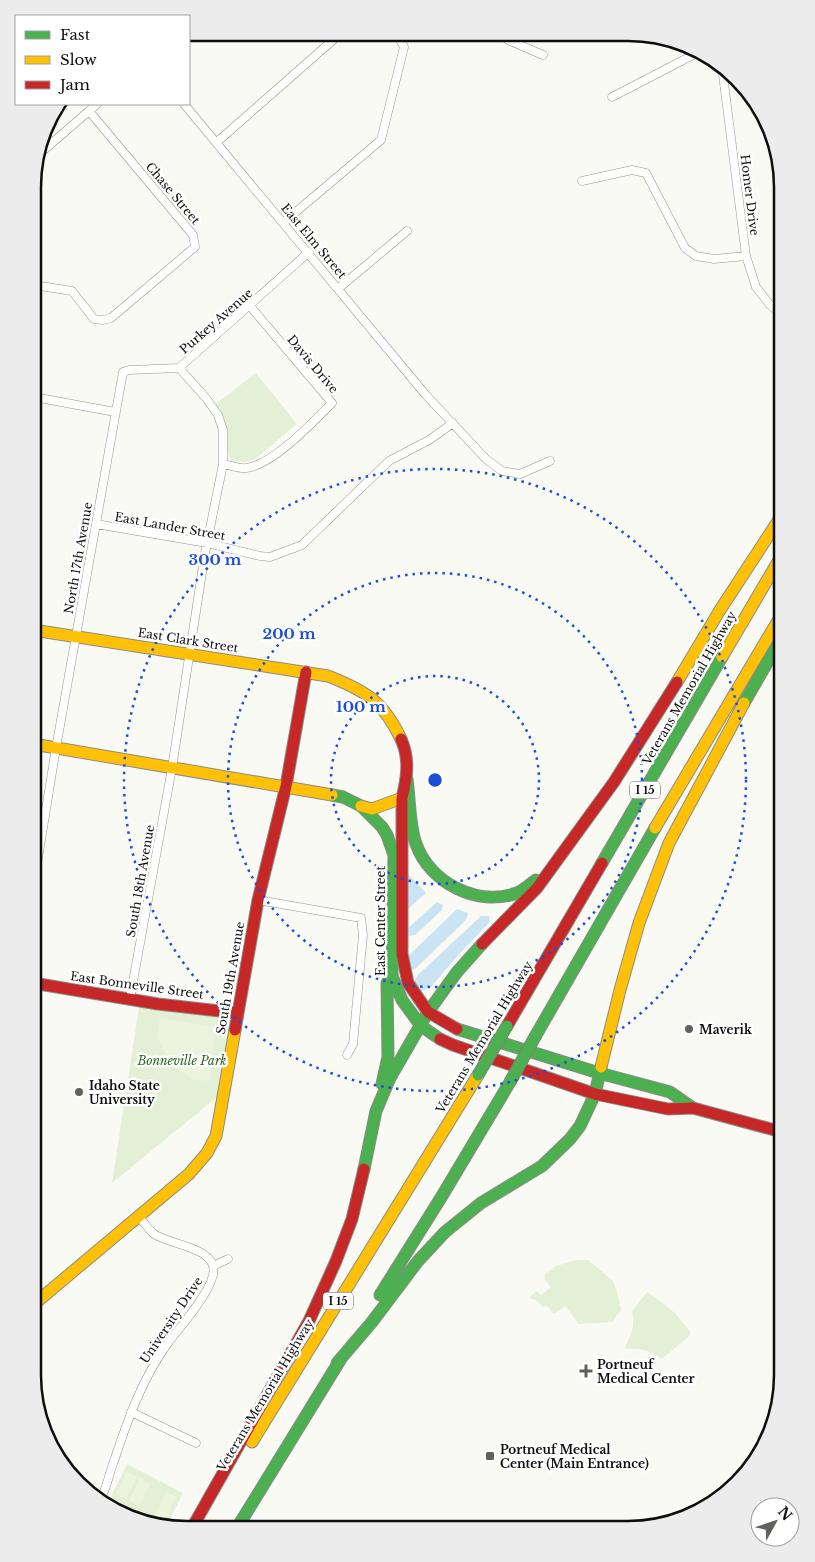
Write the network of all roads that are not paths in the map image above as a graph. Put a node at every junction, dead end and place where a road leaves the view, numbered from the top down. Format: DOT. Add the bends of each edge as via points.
graph roads {
  1 [pos="334,41"];
  2 [pos="401,41"];
  3 [pos="510,41"];
  4 [pos="543,55"];
  5 [pos="692,56"];
  6 [pos="723,77"];
  7 [pos="612,97"];
  8 [pos="96,105"];
  9 [pos="185,105"];
  10 [pos="89,111"];
  11 [pos="217,142"];
  12 [pos="47,147"];
  13 [pos="582,181"];
  14 [pos="284,222"];
  15 [pos="406,231"];
  16 [pos="309,252"];
  17 [pos="746,256"];
  18 [pos="41,286"];
  19 [pos="339,288"];
  20 [pos="250,306"];
  21 [pos="774,309"];
  22 [pos="179,368"];
  23 [pos="122,372"];
  24 [pos="41,398"];
  25 [pos="116,412"];
  26 [pos="453,422"];
  27 [pos="550,461"];
  28 [pos="224,464"];
  29 [pos="96,524"];
  30 [pos="774,528"];
  31 [pos="207,542"];
  32 [pos="774,569"];
  33 [pos="774,628"];
  34 [pos="41,631"];
  35 [pos="76,637"];
  36 [pos="774,652"];
  37 [pos="189,655"];
  38 [pos="306,672"];
  39 [pos="41,745"];
  40 [pos="56,748"];
  41 [pos="172,768"];
  42 [pos="407,779"];
  43 [pos="286,786"];
  44 [pos="402,798"];
  45 [pos="361,806"];
  46 [pos="41,840"];
  47 [pos="552,866"];
  48 [pos="258,900"];
  49 [pos="392,976"];
  50 [pos="41,985"];
  51 [pos="130,998"];
  52 [pos="428,1012"];
  53 [pos="237,1013"];
  54 [pos="421,1026"];
  55 [pos="347,1055"];
  56 [pos="599,1073"];
  57 [pos="595,1094"];
  58 [pos="693,1108"];
  59 [pos="376,1111"];
  60 [pos="773,1130"];
  61 [pos="139,1217"];
  62 [pos="228,1259"];
  63 [pos="213,1266"];
  64 [pos="41,1298"];
  65 [pos="337,1364"];
  66 [pos="131,1412"];
  67 [pos="196,1443"];
  68 [pos="102,1493"];
  69 [pos="196,1521"];
  70 [pos="204,1521"];
  71 [pos="241,1521"];
  1 -- 11 [label="street"];
  2 -- 14 [label="street" via="404,46 381,140"];
  3 -- 4 [label="street"];
  5 -- 7 [label="street"];
  6 -- 17 [label="street, Homer Drive"];
  8 -- 10 [label="street"];
  9 -- 11 [label="street, East Elm Street"];
  10 -- 12 [label="street"];
  10 -- 18 [label="street, Chase Street" via="193,235 195,247 111,318 94,318 72,291"];
  11 -- 14 [label="street, East Elm Street"];
  13 -- 17 [label="street" via="632,170 646,174 685,248 696,256 714,259"];
  14 -- 16 [label="street, East Elm Street"];
  15 -- 19 [label="street"];
  16 -- 19 [label="street, East Elm Street"];
  16 -- 20 [label="street, Purkey Avenue"];
  17 -- 21 [label="street, Homer Drive" via="756,287"];
  19 -- 26 [label="street, East Elm Street" via="425,394"];
  20 -- 22 [label="street, Purkey Avenue"];
  20 -- 28 [label="street, Davis Drive" via="332,403 279,452 259,465 244,469"];
  22 -- 23 [label="street, Purkey Avenue"];
  22 -- 28 [label="street, South 18th Avenue" via="218,415 223,430"];
  23 -- 25 [label="street, North 17th Avenue"];
  24 -- 25 [label="street"];
  25 -- 29 [label="street, North 17th Avenue"];
  26 -- 27 [label="street, East Elm Street" via="477,450 502,471 520,474"];
  26 -- 31 [label="street, East Lander Street" via="430,440 389,461 302,545 270,557"];
  28 -- 31 [label="street, South 18th Avenue"];
  29 -- 31 [label="street, East Lander Street"];
  29 -- 35 [label="street, North 17th Avenue"];
  30 -- 47 [label="main road" via="614,782"];
  31 -- 37 [label="street, South 18th Avenue"];
  32 -- 70 [label="main road, Veterans Memorial Highway / I 15, bridge" via="478,1075"];
  33 -- 65 [label="main road, I 15, bridge" via="510,1082"];
  34 -- 35 [label="main road, East Clark Street"];
  35 -- 37 [label="main road, East Clark Street"];
  35 -- 40 [label="street, North 17th Avenue"];
  36 -- 56 [label="main road" via="669,843 639,923"];
  37 -- 38 [label="main road, East Clark Street"];
  37 -- 41 [label="street, South 18th Avenue"];
  38 -- 42 [label="main road, East Clark Street" via="354,686 378,704 403,744"];
  38 -- 43 [label="main road, South 19th Avenue"];
  39 -- 40 [label="main road, East Center Street"];
  40 -- 41 [label="main road, East Center Street"];
  40 -- 46 [label="street, North 17th Avenue"];
  41 -- 43 [label="main road, East Center Street"];
  41 -- 51 [label="street, South 18th Avenue"];
  42 -- 44 [label="main road, East Clark Street"];
  42 -- 47 [label="main road" via="416,845 429,866 445,882 481,897 494,897 517,893"];
  43 -- 45 [label="main road, East Center Street" via="343,797"];
  43 -- 48 [label="main road, South 19th Avenue"];
  44 -- 45 [label="main road" via="372,809"];
  44 -- 52 [label="main road, East Center Street" via="402,954 408,983"];
  45 -- 49 [label="main road, East Center Street" via="382,826 394,855"];
  47 -- 52 [label="main road" via="537,888 457,972"];
  48 -- 53 [label="main road, South 19th Avenue"];
  48 -- 55 [label="street" via="361,918 363,935 352,1044"];
  49 -- 54 [label="main road, East Center Street" via="402,1000"];
  49 -- 59 [label="main road" via="388,983 388,1057"];
  50 -- 51 [label="main road, East Bonneville Street"];
  51 -- 53 [label="main road, East Bonneville Street"];
  52 -- 54 [label="main road"];
  52 -- 56 [label="main road, East Center Street" via="452,1027"];
  53 -- 61 [label="main road, South 19th Avenue" via="216,1136 207,1154 189,1174"];
  54 -- 57 [label="main road, East Center Street" via="453,1045"];
  54 -- 59 [label="main road" via="390,1078"];
  56 -- 57 [label="main road"];
  56 -- 58 [label="main road, East Center Street" via="670,1092"];
  57 -- 58 [label="main road, East Center Street" via="668,1108"];
  57 -- 65 [label="main road" via="570,1139 542,1166 481,1203 444,1232 418,1260"];
  58 -- 60 [label="main road, East Center Street"];
  59 -- 69 [label="main road" via="352,1219 336,1261 304,1329"];
  61 -- 63 [label="street, University Drive" via="153,1233 193,1248 208,1258"];
  61 -- 64 [label="main road, South 19th Avenue"];
  62 -- 63 [label="street"];
  63 -- 66 [label="street, University Drive" via="208,1289 167,1344 141,1387"];
  65 -- 71 [label="main road, I 15"];
  66 -- 67 [label="street"];
  66 -- 68 [label="street, University Drive"];
}
